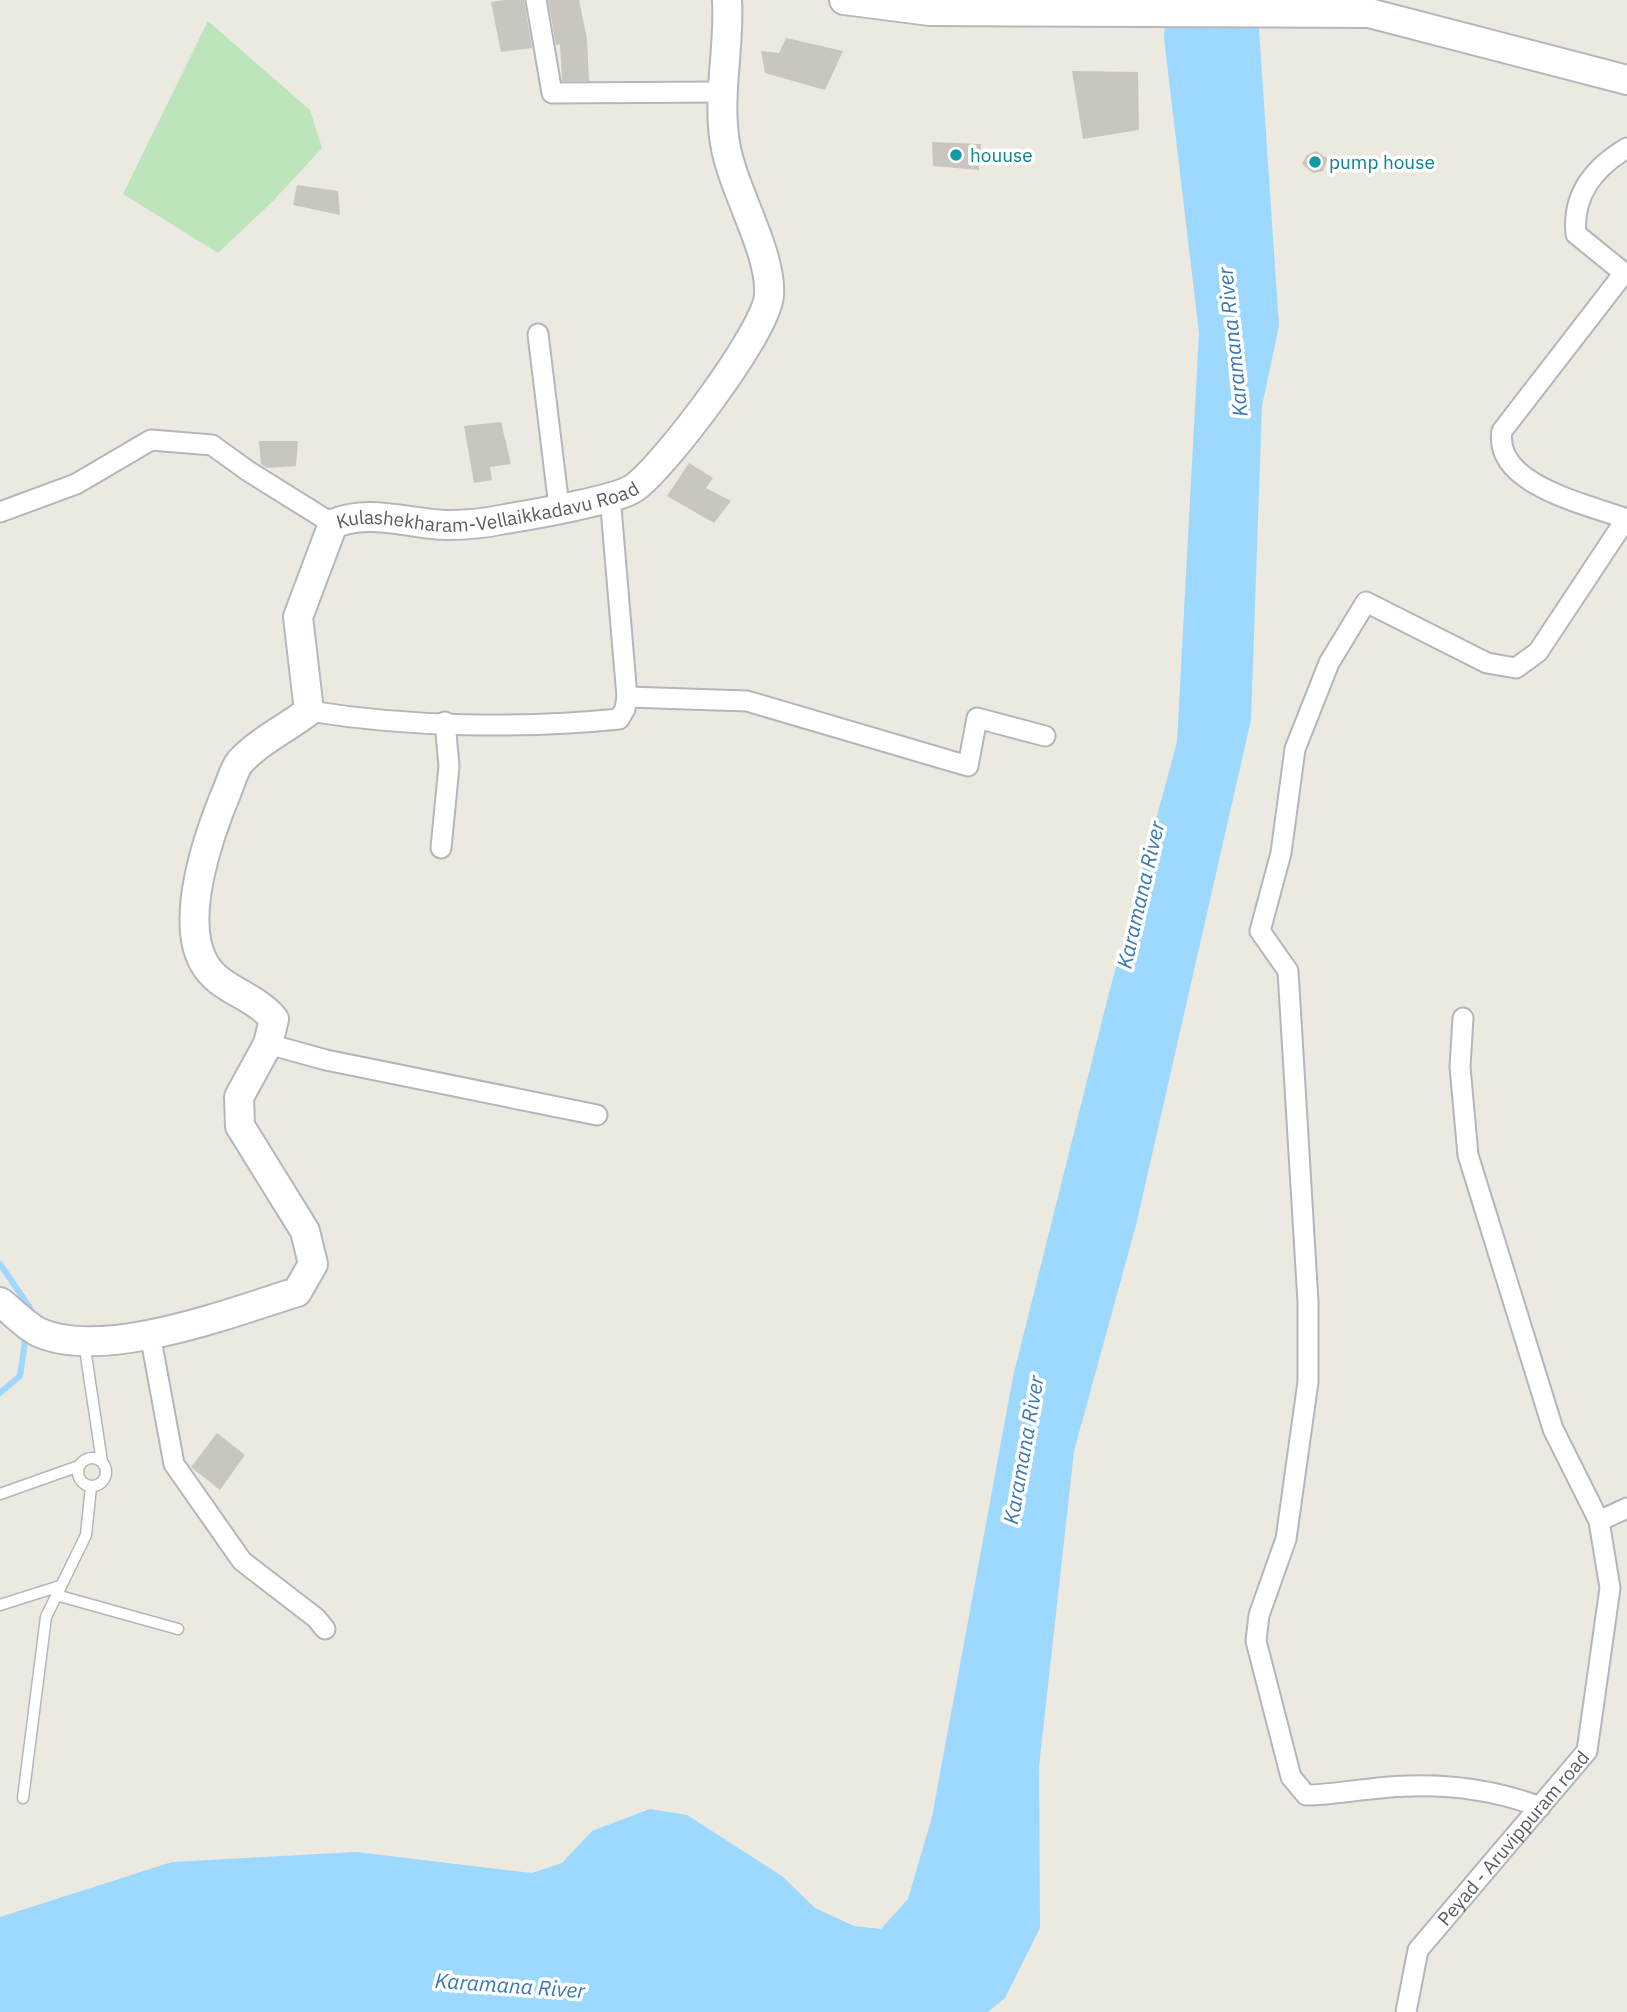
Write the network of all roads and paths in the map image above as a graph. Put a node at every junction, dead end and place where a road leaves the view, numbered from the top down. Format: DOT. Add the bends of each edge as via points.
graph roads {
  1 [pos="536,0"];
  2 [pos="727,0"];
  3 [pos="844,0"];
  4 [pos="1627,80"];
  5 [pos="722,92"];
  6 [pos="1627,148"];
  7 [pos="538,334"];
  8 [pos="610,496"];
  9 [pos="559,507"];
  10 [pos="0,512"];
  11 [pos="1627,519"];
  12 [pos="333,524"];
  13 [pos="627,697"];
  14 [pos="309,711"];
  15 [pos="445,722"];
  16 [pos="1045,736"];
  17 [pos="440,848"];
  18 [pos="1463,1017"];
  19 [pos="268,1044"];
  20 [pos="597,1115"];
  21 [pos="0,1302"];
  22 [pos="150,1334"];
  23 [pos="84,1342"];
  24 [pos="102,1462"];
  25 [pos="79,1466"];
  26 [pos="91,1487"];
  27 [pos="0,1494"];
  28 [pos="1627,1508"];
  29 [pos="1599,1521"];
  30 [pos="58,1591"];
  31 [pos="0,1605"];
  32 [pos="178,1629"];
  33 [pos="325,1629"];
  34 [pos="23,1798"];
  35 [pos="1540,1807"];
  36 [pos="1406,2012"];
  1 -- 5 [label="street" via="552,93"];
  2 -- 5 [label="street, Kulashekharam-Vellaikkadavu Road" via="729,33"];
  3 -- 4 [label="street" via="930,11 1370,13"];
  5 -- 8 [label="street, Kulashekharam-Vellaikkadavu Road" via="724,142 765,266 769,296 757,325 684,437 632,490"];
  6 -- 11 [label="street" via="1592,172 1574,218 1576,234 1624,273 1502,430 1499,445 1524,478"];
  7 -- 9 [label="street"];
  8 -- 9 [label="street, Kulashekharam-Vellaikkadavu Road"];
  8 -- 13 [label="street"];
  9 -- 12 [label="street, Kulashekharam-Vellaikkadavu Road" via="503,520 448,525 351,516"];
  10 -- 12 [label="street" via="76,484 151,440 212,445"];
  11 -- 35 [label="street" via="1538,652 1516,668 1487,663 1366,602 1329,663 1295,749 1281,853 1260,932 1288,971 1308,1302 1308,1382 1286,1539 1259,1615 1256,1641 1291,1777 1306,1795 1455,1786 1503,1793"];
  12 -- 14 [label="street, Kulashekharam-Vellaikkadavu Road" via="298,617"];
  13 -- 15 [label="street" via="618,719 553,726"];
  13 -- 16 [label="street" via="747,701 968,766 977,718"];
  14 -- 15 [label="street"];
  14 -- 19 [label="street" via="238,763 207,839 197,886 196,940 203,962 217,981 261,1004 274,1019"];
  15 -- 17 [label="street" via="449,766"];
  18 -- 29 [label="street, Peyad - Aruvippuram road" via="1460,1067 1468,1155 1553,1429"];
  19 -- 20 [label="street"];
  19 -- 22 [label="street" via="239,1097 240,1126 305,1231 313,1264 297,1292"];
  21 -- 23 [label="street" via="38,1332"];
  22 -- 23 [label="street"];
  22 -- 33 [label="street" via="174,1464 242,1561"];
  23 -- 24 [label="lane"];
  24 -- 25 [label="lane" via="89,1458"];
  24 -- 26 [label="lane" via="106,1476"];
  25 -- 26 [label="lane" via="79,1480"];
  25 -- 27 [label="lane"];
  26 -- 30 [label="lane" via="86,1535"];
  28 -- 29 [label="street"];
  29 -- 35 [label="street, Peyad - Aruvippuram road" via="1610,1588 1587,1751"];
  30 -- 31 [label="lane"];
  30 -- 32 [label="lane"];
  30 -- 34 [label="lane" via="46,1617"];
  35 -- 36 [label="street, Peyad - Aruvippuram road" via="1418,1950"];
}
